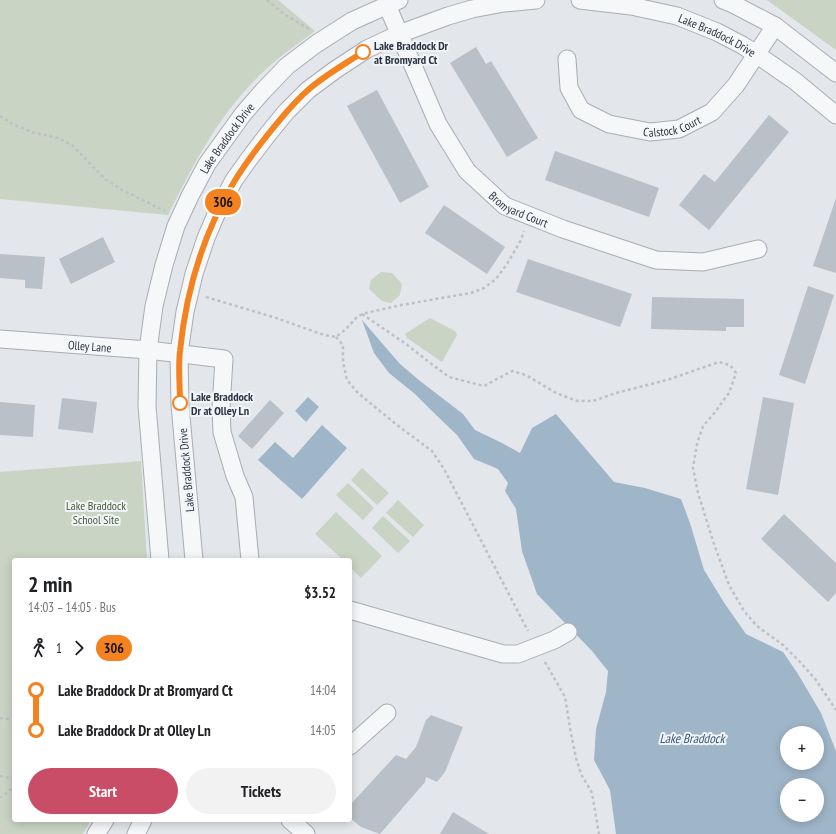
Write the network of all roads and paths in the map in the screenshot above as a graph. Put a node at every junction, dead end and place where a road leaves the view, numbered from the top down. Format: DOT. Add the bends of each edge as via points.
graph roads {
  1 [pos="267,0"];
  2 [pos="536,0"];
  3 [pos="580,0"];
  4 [pos="723,0"];
  5 [pos="393,2"];
  6 [pos="775,26"];
  7 [pos="399,34"];
  8 [pos="321,41"];
  9 [pos="756,54"];
  10 [pos="567,59"];
  11 [pos="836,74"];
  12 [pos="836,115"];
  13 [pos="0,116"];
  14 [pos="530,216"];
  15 [pos="180,219"];
  16 [pos="758,249"];
  17 [pos="190,292"];
  18 [pos="362,314"];
  19 [pos="336,337"];
  20 [pos="0,339"];
  21 [pos="148,350"];
  22 [pos="179,353"];
  23 [pos="160,558"];
  24 [pos="194,558"];
  25 [pos="250,558"];
  26 [pos="352,611"];
  27 [pos="568,632"];
  28 [pos="536,647"];
  29 [pos="836,710"];
  30 [pos="387,713"];
  31 [pos="0,718"];
  32 [pos="12,720"];
  33 [pos="352,744"];
  34 [pos="0,776"];
  35 [pos="12,779"];
  36 [pos="12,789"];
  37 [pos="0,798"];
  38 [pos="104,822"];
  39 [pos="142,822"];
  40 [pos="96,834"];
  41 [pos="136,834"];
  42 [pos="599,834"];
  1 -- 8 [label="path" via="313,32"];
  2 -- 7 [label="street, Lake Braddock Drive" via="472,9"];
  3 -- 9 [label="street, Lake Braddock Drive" via="631,6 677,16 717,32"];
  4 -- 6 [label="street"];
  5 -- 7 [label="street, Bromyard Court"];
  5 -- 8 [label="street, Lake Braddock Drive" via="352,21"];
  6 -- 9 [label="street, Calstock Court"];
  6 -- 11 [label="street"];
  7 -- 14 [label="street, Bromyard Court" via="438,124 466,171 505,206"];
  7 -- 17 [label="street, Lake Braddock Drive" via="367,49 308,90 268,134 234,180 218,210 206,238"];
  8 -- 15 [label="street, Lake Braddock Drive" via="287,66 243,114 207,164"];
  9 -- 10 [label="street, Calstock Court" via="736,85 712,112 679,129 650,132 609,124 580,110 569,88"];
  9 -- 12 [label="street, Lake Braddock Drive"];
  13 -- 15 [label="path" via="31,132 58,138 72,145 105,179"];
  14 -- 16 [label="street, Bromyard Court" via="656,260 703,262"];
  14 -- 18 [label="path" via="508,264 496,279 484,288 471,293"];
  15 -- 21 [label="street, Lake Braddock Drive" via="155,299"];
  17 -- 19 [label="path"];
  17 -- 22 [label="street, Lake Braddock Drive"];
  18 -- 19 [label="path"];
  18 -- 29 [label="path" via="449,377 484,386 512,371 526,375 556,393 577,401 593,401 719,362 730,365 736,373 729,393 703,426 697,444 693,468 698,494 729,586 744,612 799,661 816,680"];
  19 -- 28 [label="path" via="343,345 347,380 358,393 432,451 444,469"];
  20 -- 21 [label="street, Olley Lane"];
  21 -- 22 [label="street, Olley Lane"];
  21 -- 23 [label="street, Lake Braddock Drive" via="147,406"];
  22 -- 24 [label="street, Lake Braddock Drive" via="180,405"];
  22 -- 25 [label="street, Olley Lane" via="224,359 222,432 244,497"];
  26 -- 28 [label="street" via="503,654 518,654"];
  27 -- 28 [label="street"];
  28 -- 42 [label="path" via="565,697 576,758 580,774 592,793"];
  30 -- 33 [label="street"];
  31 -- 32 [label="path"];
  34 -- 35 [label="path"];
  36 -- 37 [label="path"];
  38 -- 40 [label="street"];
  39 -- 41 [label="street"];
}
